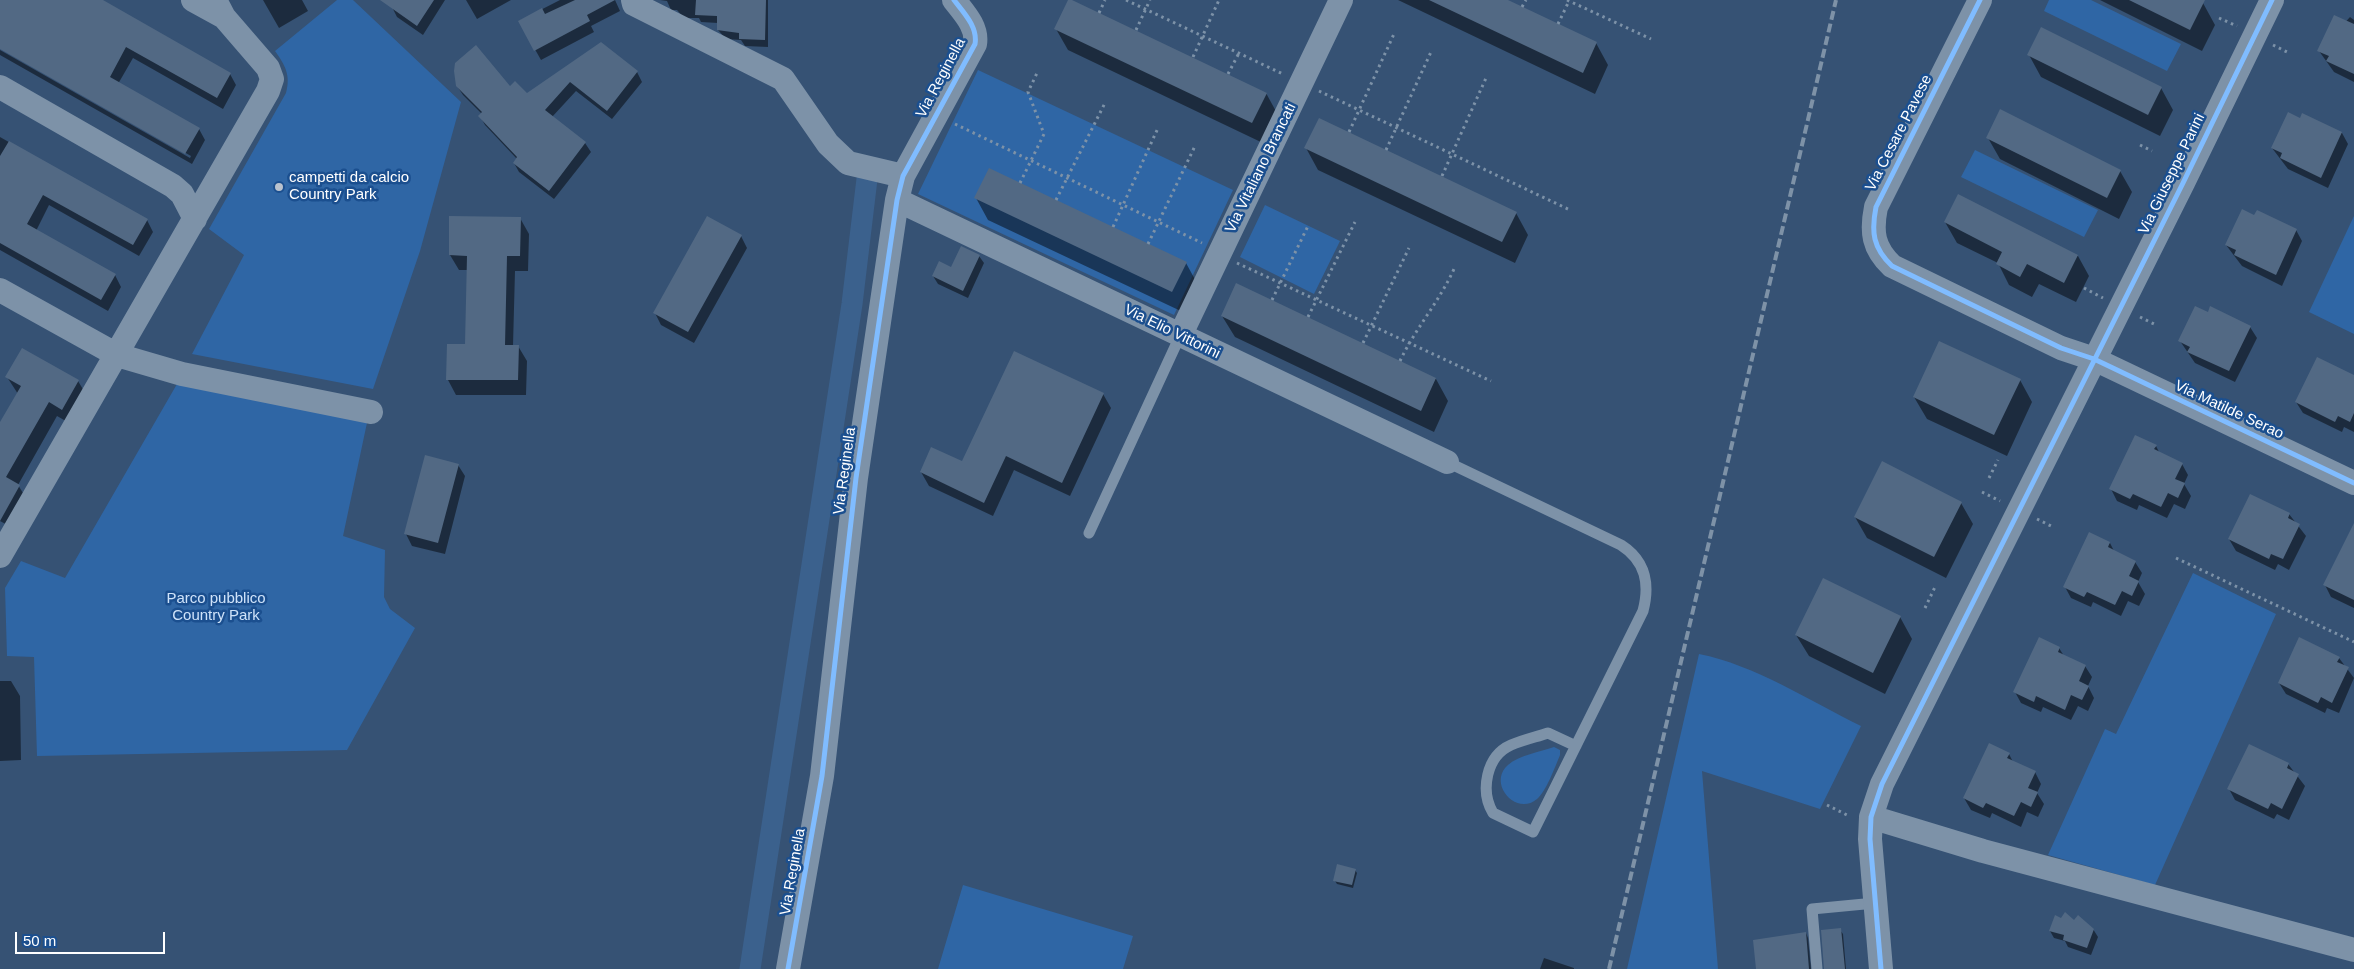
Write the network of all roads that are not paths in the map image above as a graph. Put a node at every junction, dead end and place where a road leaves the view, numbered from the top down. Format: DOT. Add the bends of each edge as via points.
graph roads {
  1 [pos="193,0"];
  2 [pos="633,0"];
  3 [pos="954,0"];
  4 [pos="1341,0"];
  5 [pos="1980,0"];
  6 [pos="2272,0"];
  7 [pos="220,9"];
  8 [pos="0,87"];
  9 [pos="894,173"];
  10 [pos="897,200"];
  11 [pos="195,220"];
  12 [pos="0,290"];
  13 [pos="1180,336"];
  14 [pos="117,355"];
  15 [pos="2094,359"];
  16 [pos="370,412"];
  17 [pos="1447,462"];
  18 [pos="2354,483"];
  19 [pos="1090,533"];
  20 [pos="0,556"];
  21 [pos="1576,746"];
  22 [pos="1863,818"];
  23 [pos="1875,903"];
  24 [pos="2354,950"];
  25 [pos="788,969"];
  26 [pos="1817,969"];
  27 [pos="1881,969"];
  1 -- 7 [label="street"];
  2 -- 9 [label="street" via="634,4 784,79 828,144 848,163"];
  3 -- 9 [label="street, Via Reginella" via="974,29 975,44"];
  4 -- 13 [label="street, Via Vitaliano Brancati"];
  5 -- 15 [label="street, Via Cesare Pavese" via="1876,207 1872,226 1875,244 1892,266 2061,348"];
  6 -- 15 [label="street, Via Giuseppe Parini"];
  7 -- 11 [label="street" via="268,68 272,79"];
  8 -- 11 [label="street" via="173,186 182,194"];
  9 -- 10 [label="street, Via Reginella"];
  10 -- 13 [label="street, Via Elio Vittorini"];
  10 -- 25 [label="street, Via Reginella" via="856,478 822,776"];
  11 -- 14 [label="street"];
  12 -- 14 [label="street"];
  13 -- 17 [label="street, Via Elio Vittorini"];
  13 -- 19 [label="lane"];
  14 -- 16 [label="street" via="182,374"];
  14 -- 20 [label="street"];
  15 -- 18 [label="street, Via Matilde Serao"];
  15 -- 22 [label="street, Via Giuseppe Parini"];
  17 -- 21 [label="lane" via="1621,544 1638,558 1643,568 1647,589 1642,612"];
  21 -- 21 [label="lane" via="1533,832 1493,812 1486,794 1487,778 1493,761 1509,746 1548,733"];
  22 -- 23 [label="street, Via Giuseppe Parini"];
  22 -- 24 [label="street"];
  23 -- 26 [label="lane" via="1812,909"];
  23 -- 27 [label="street, Via Giuseppe Parini"];
}
